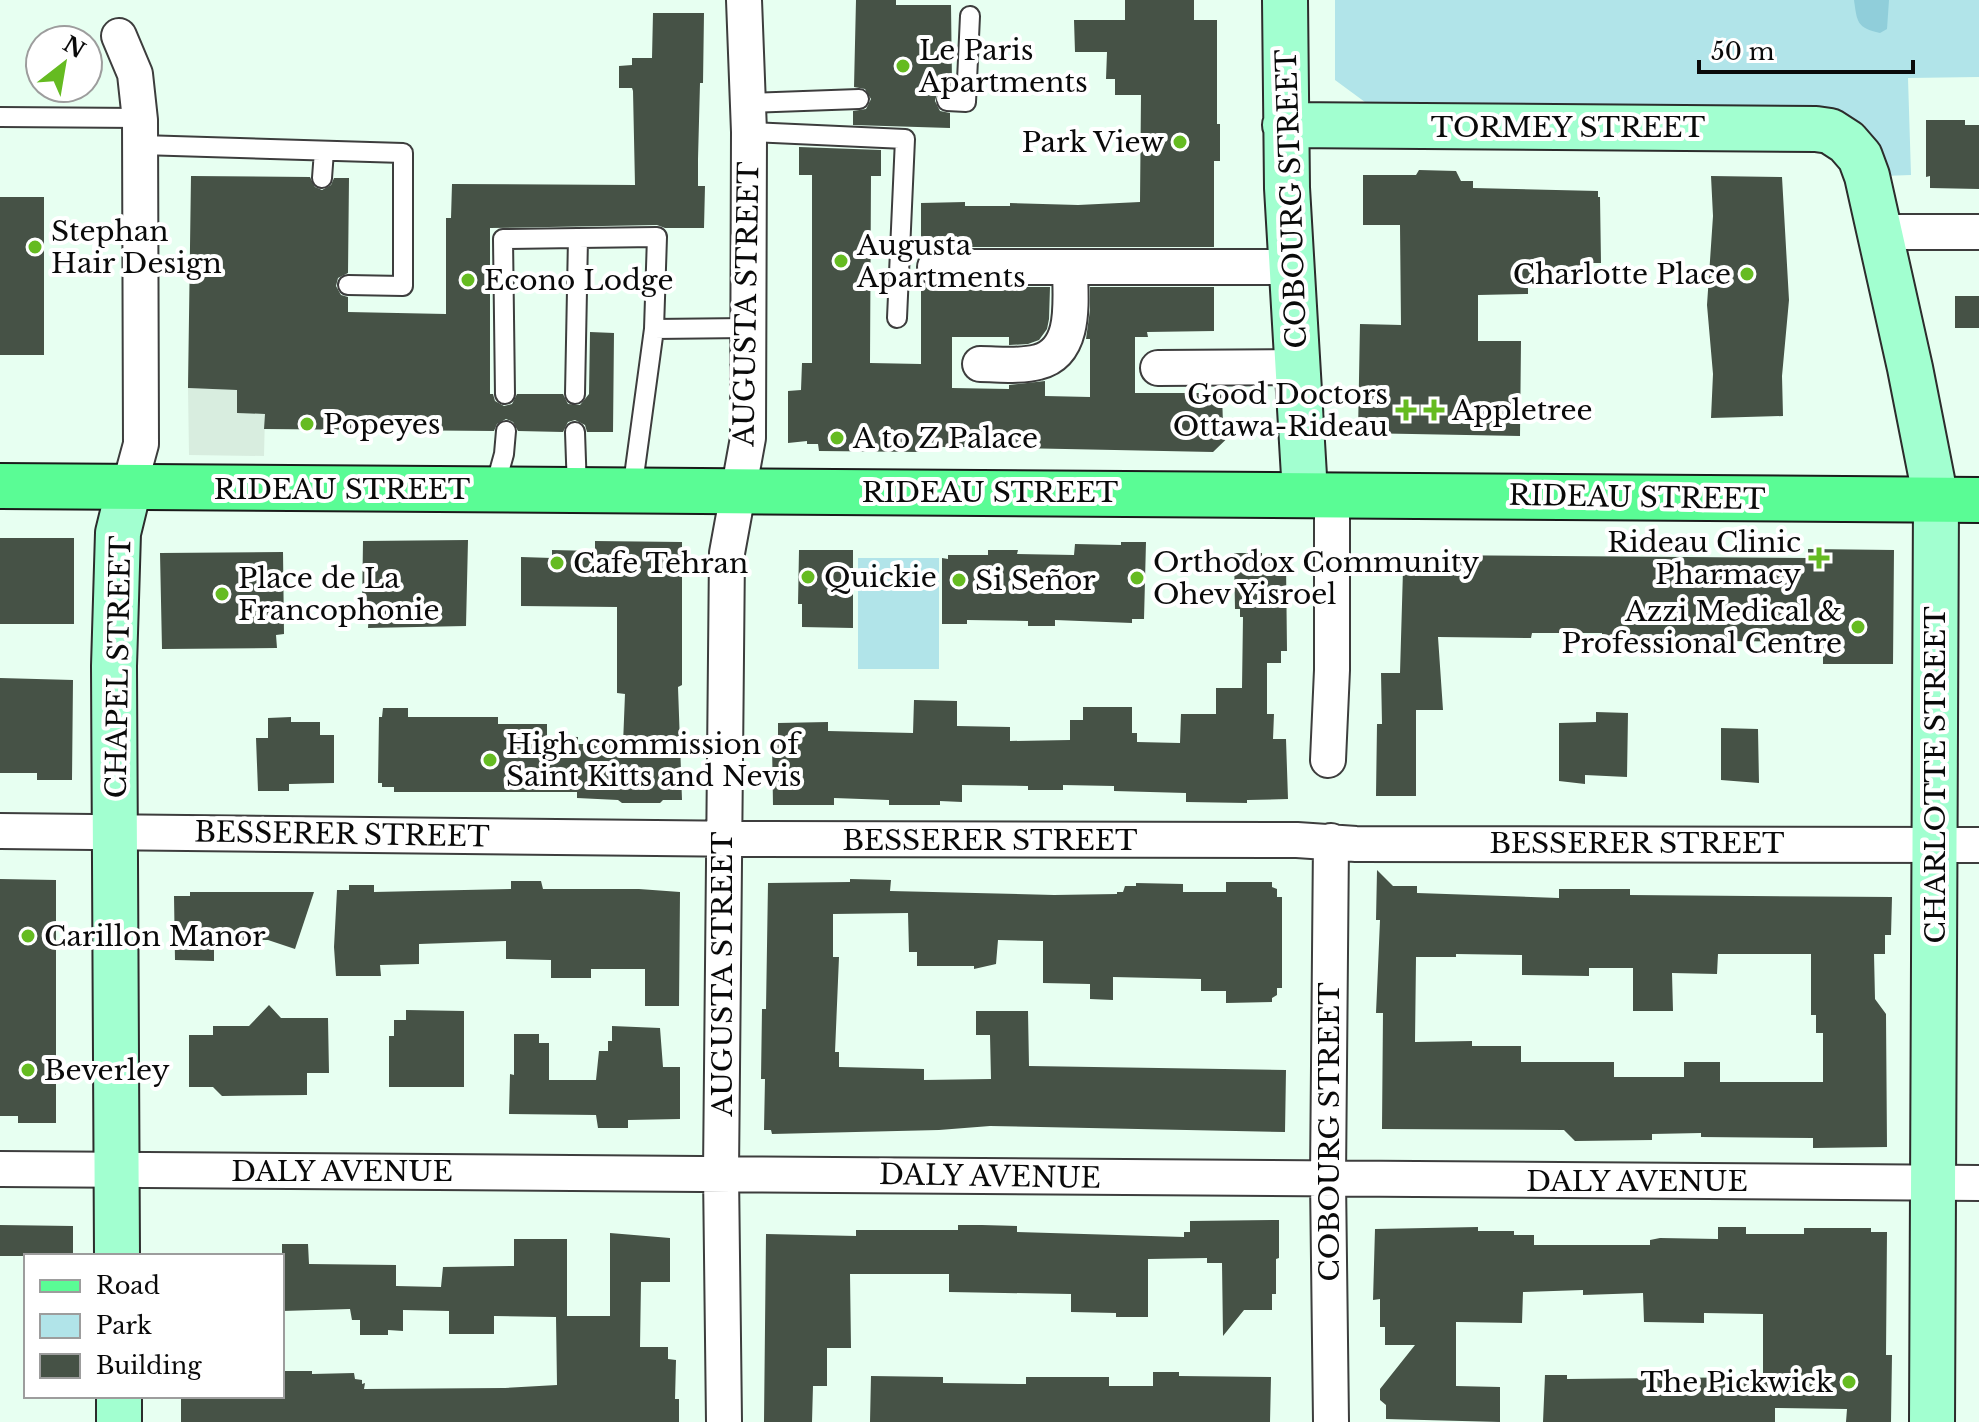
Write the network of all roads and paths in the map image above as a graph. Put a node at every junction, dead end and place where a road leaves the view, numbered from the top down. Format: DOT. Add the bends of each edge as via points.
graph roads {
  1 [pos="744,0"];
  2 [pos="1285,0"];
  3 [pos="970,16"];
  4 [pos="119,36"];
  5 [pos="859,99"];
  6 [pos="947,101"];
  7 [pos="0,117"];
  8 [pos="748,118"];
  9 [pos="1285,125"];
  10 [pos="140,132"];
  11 [pos="1847,142"];
  12 [pos="324,151"];
  13 [pos="322,178"];
  14 [pos="1880,232"];
  15 [pos="1979,232"];
  16 [pos="578,238"];
  17 [pos="935,267"];
  18 [pos="1070,267"];
  19 [pos="1292,267"];
  20 [pos="348,285"];
  21 [pos="897,318"];
  22 [pos="747,328"];
  23 [pos="654,329"];
  24 [pos="980,364"];
  25 [pos="1298,367"];
  26 [pos="1158,368"];
  27 [pos="505,394"];
  28 [pos="575,394"];
  29 [pos="506,431"];
  30 [pos="575,432"];
  31 [pos="0,486"];
  32 [pos="129,488"];
  33 [pos="494,490"];
  34 [pos="577,490"];
  35 [pos="632,491"];
  36 [pos="738,491"];
  37 [pos="1318,494"];
  38 [pos="1936,500"];
  39 [pos="1979,500"];
  40 [pos="1328,760"];
  41 [pos="0,831"];
  42 [pos="116,833"];
  43 [pos="723,838"];
  44 [pos="1331,841"];
  45 [pos="1935,845"];
  46 [pos="1979,845"];
  47 [pos="0,1169"];
  48 [pos="116,1170"];
  49 [pos="721,1173"];
  50 [pos="1328,1179"];
  51 [pos="1933,1183"];
  52 [pos="1979,1183"];
  53 [pos="117,1254"];
  54 [pos="119,1398"];
  55 [pos="119,1422"];
  56 [pos="724,1422"];
  57 [pos="1331,1422"];
  58 [pos="1932,1422"];
  1 -- 8 [label="street, AUGUSTA STREET"];
  2 -- 9 [label="street, COBOURG STREET"];
  3 -- 6 [label="lane" via="966,102"];
  4 -- 10 [label="street, CHAPEL STREET" via="135,74"];
  5 -- 8 [label="lane"];
  7 -- 10 [label="lane"];
  8 -- 21 [label="lane" via="905,139"];
  8 -- 22 [label="street, AUGUSTA STREET"];
  9 -- 11 [label="street, TORMEY STREET" via="1816,129"];
  9 -- 19 [label="street, COBOURG STREET"];
  10 -- 12 [label="lane"];
  10 -- 32 [label="street, CHAPEL STREET" via="141,444"];
  11 -- 14 [label="street, CHARLOTTE STREET" via="1863,167"];
  12 -- 13 [label="lane"];
  12 -- 20 [label="lane" via="403,153 403,286"];
  14 -- 15 [label="street"];
  14 -- 38 [label="street, CHARLOTTE STREET"];
  16 -- 23 [label="lane" via="657,237"];
  16 -- 27 [label="lane" via="503,239"];
  16 -- 28 [label="lane"];
  17 -- 18 [label="street"];
  18 -- 19 [label="street"];
  18 -- 24 [label="street" via="1068,333 1056,351 1037,363"];
  19 -- 25 [label="street, COBOURG STREET"];
  22 -- 23 [label="lane"];
  22 -- 36 [label="street, AUGUSTA STREET" via="748,438"];
  23 -- 35 [label="lane"];
  25 -- 26 [label="street"];
  25 -- 37 [label="street, COBOURG STREET"];
  29 -- 33 [label="lane"];
  30 -- 34 [label="lane"];
  31 -- 32 [label="main road, RIDEAU STREET"];
  32 -- 33 [label="main road, RIDEAU STREET"];
  32 -- 42 [label="street, CHAPEL STREET" via="118,533"];
  33 -- 34 [label="main road, RIDEAU STREET"];
  34 -- 35 [label="main road, RIDEAU STREET"];
  35 -- 36 [label="main road, RIDEAU STREET"];
  36 -- 37 [label="main road, RIDEAU STREET"];
  36 -- 43 [label="street, AUGUSTA STREET" via="727,553"];
  37 -- 38 [label="main road, RIDEAU STREET"];
  37 -- 40 [label="street, COBOURG STREET" via="1332,670"];
  38 -- 39 [label="main road, RIDEAU STREET"];
  38 -- 45 [label="street, CHARLOTTE STREET"];
  41 -- 42 [label="street, BESSERER STREET"];
  42 -- 43 [label="street, BESSERER STREET"];
  42 -- 48 [label="street, CHAPEL STREET"];
  43 -- 44 [label="street, BESSERER STREET"];
  43 -- 49 [label="street, AUGUSTA STREET"];
  44 -- 45 [label="street, BESSERER STREET"];
  44 -- 50 [label="street, COBOURG STREET"];
  45 -- 46 [label="street, BESSERER STREET"];
  45 -- 51 [label="street, CHARLOTTE STREET"];
  47 -- 48 [label="street, DALY AVENUE"];
  48 -- 49 [label="street, DALY AVENUE"];
  48 -- 53 [label="street, CHAPEL STREET"];
  49 -- 50 [label="street, DALY AVENUE"];
  49 -- 56 [label="street, AUGUSTA STREET"];
  50 -- 51 [label="street, DALY AVENUE"];
  50 -- 57 [label="street, COBOURG STREET"];
  51 -- 52 [label="street, DALY AVENUE"];
  51 -- 58 [label="street, CHARLOTTE STREET"];
  54 -- 55 [label="street"];
}
